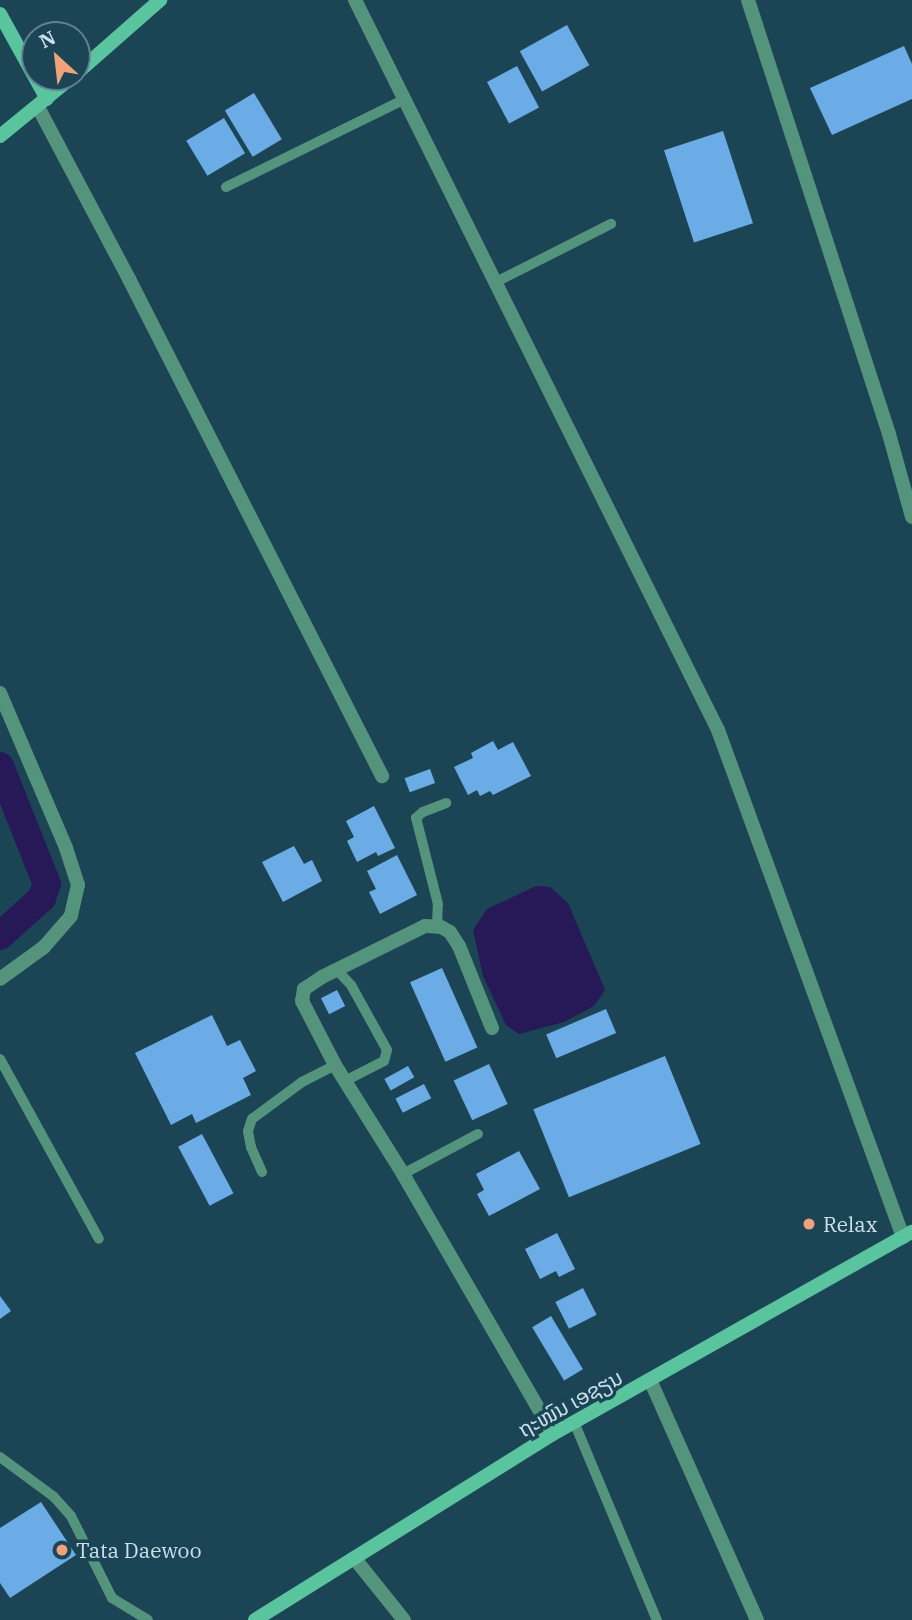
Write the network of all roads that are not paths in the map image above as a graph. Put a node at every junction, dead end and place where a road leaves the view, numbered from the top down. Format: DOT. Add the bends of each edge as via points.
graph roads {
  1 [pos="160,0"];
  2 [pos="355,0"];
  3 [pos="748,0"];
  4 [pos="0,14"];
  5 [pos="91,60"];
  6 [pos="56,91"];
  7 [pos="405,99"];
  8 [pos="42,103"];
  9 [pos="0,136"];
  10 [pos="226,187"];
  11 [pos="611,224"];
  12 [pos="496,282"];
  13 [pos="912,517"];
  14 [pos="0,693"];
  15 [pos="382,776"];
  16 [pos="446,803"];
  17 [pos="437,926"];
  18 [pos="337,970"];
  19 [pos="0,979"];
  20 [pos="492,1028"];
  21 [pos="0,1059"];
  22 [pos="335,1065"];
  23 [pos="345,1081"];
  24 [pos="478,1134"];
  25 [pos="262,1172"];
  26 [pos="402,1174"];
  27 [pos="908,1235"];
  28 [pos="99,1239"];
  29 [pos="651,1382"];
  30 [pos="574,1422"];
  31 [pos="553,1434"];
  32 [pos="0,1457"];
  33 [pos="355,1559"];
  34 [pos="148,1620"];
  35 [pos="255,1620"];
  36 [pos="404,1620"];
  37 [pos="657,1620"];
  38 [pos="757,1620"];
  1 -- 5 [label="main road"];
  2 -- 7 [label="street"];
  3 -- 13 [label="street"];
  4 -- 8 [label="main road"];
  6 -- 8 [label="main road"];
  7 -- 10 [label="lane"];
  7 -- 12 [label="street"];
  8 -- 9 [label="main road"];
  8 -- 15 [label="street"];
  11 -- 12 [label="lane"];
  12 -- 27 [label="street" via="718,730"];
  14 -- 19 [label="street" via="78,885 71,916 44,947"];
  16 -- 17 [label="lane" via="416,818 438,904"];
  17 -- 18 [label="street" via="425,926"];
  17 -- 20 [label="street" via="450,932 459,946"];
  18 -- 22 [label="street" via="304,989 302,1001"];
  18 -- 23 [label="lane" via="351,985 387,1050 384,1061"];
  21 -- 28 [label="lane"];
  22 -- 23 [label="street"];
  22 -- 25 [label="lane" via="302,1082 252,1119 248,1131 251,1147"];
  23 -- 26 [label="street"];
  24 -- 26 [label="lane"];
  26 -- 31 [label="street"];
  27 -- 29 [label="main road, ຖະໜົນ ເອຊຽນ"];
  29 -- 30 [label="main road, ຖະໜົນ ເອຊຽນ"];
  29 -- 38 [label="street"];
  30 -- 31 [label="main road, ຖະໜົນ ເອຊຽນ"];
  30 -- 37 [label="lane"];
  31 -- 33 [label="main road, ຖະໜົນ ເອຊຽນ"];
  32 -- 34 [label="lane" via="62,1506 112,1598"];
  33 -- 35 [label="main road, ຖະໜົນ ເອຊຽນ"];
  33 -- 36 [label="street"];
}
